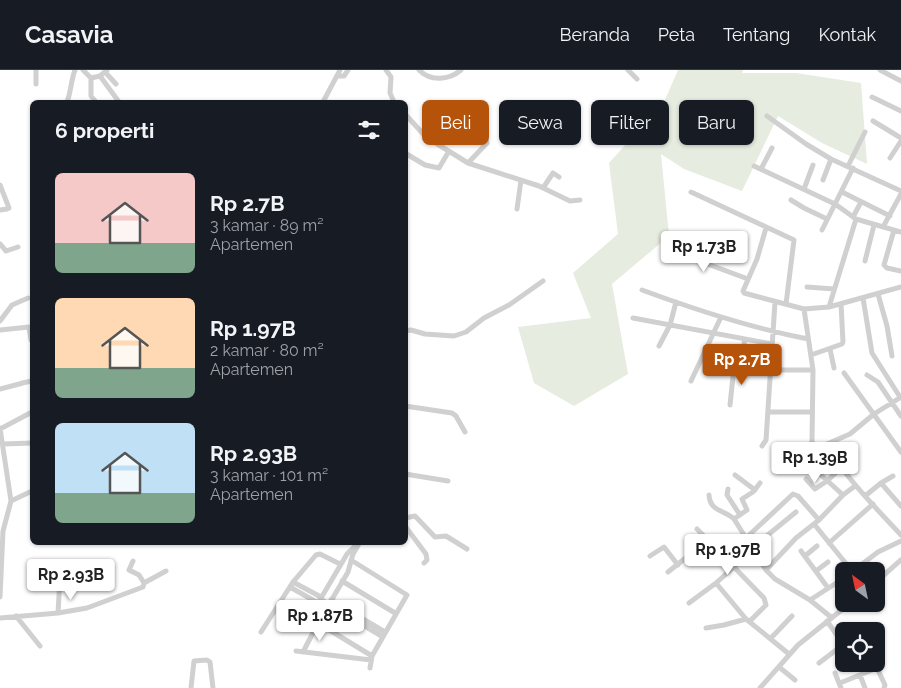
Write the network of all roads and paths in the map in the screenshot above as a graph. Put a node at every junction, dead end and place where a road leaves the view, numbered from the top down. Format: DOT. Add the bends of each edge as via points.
graph roads {
  1 [pos="36,70"];
  2 [pos="75,70"];
  3 [pos="83,70"];
  4 [pos="348,70"];
  5 [pos="386,70"];
  6 [pos="419,70"];
  7 [pos="461,70"];
  8 [pos="628,70"];
  9 [pos="880,70"];
  10 [pos="104,72"];
  11 [pos="339,73"];
  12 [pos="91,78"];
  13 [pos="637,79"];
  14 [pos="901,81"];
  15 [pos="36,84"];
  16 [pos="116,84"];
  17 [pos="872,97"];
  18 [pos="68,100"];
  19 [pos="94,100"];
  20 [pos="118,100"];
  21 [pos="326,100"];
  22 [pos="393,100"];
  23 [pos="901,111"];
  24 [pos="767,116"];
  25 [pos="408,117"];
  26 [pos="873,121"];
  27 [pos="865,132"];
  28 [pos="901,139"];
  29 [pos="485,145"];
  30 [pos="772,148"];
  31 [pos="449,151"];
  32 [pos="408,155"];
  33 [pos="890,158"];
  34 [pos="831,159"];
  35 [pos="468,163"];
  36 [pos="813,165"];
  37 [pos="754,166"];
  38 [pos="851,167"];
  39 [pos="761,169"];
  40 [pos="560,177"];
  41 [pos="521,180"];
  42 [pos="823,180"];
  43 [pos="0,185"];
  44 [pos="543,188"];
  45 [pos="804,189"];
  46 [pos="691,192"];
  47 [pos="842,192"];
  48 [pos="901,192"];
  49 [pos="580,200"];
  50 [pos="791,200"];
  51 [pos="861,202"];
  52 [pos="835,204"];
  53 [pos="517,209"];
  54 [pos="0,210"];
  55 [pos="890,216"];
  56 [pos="854,218"];
  57 [pos="827,219"];
  58 [pos="874,225"];
  59 [pos="884,227"];
  60 [pos="766,228"];
  61 [pos="822,230"];
  62 [pos="894,230"];
  63 [pos="901,232"];
  64 [pos="0,244"];
  65 [pos="18,247"];
  66 [pos="667,248"];
  67 [pos="865,261"];
  68 [pos="901,271"];
  69 [pos="748,279"];
  70 [pos="543,281"];
  71 [pos="807,287"];
  72 [pos="901,287"];
  73 [pos="834,289"];
  74 [pos="642,290"];
  75 [pos="878,294"];
  76 [pos="28,298"];
  77 [pos="863,298"];
  78 [pos="676,302"];
  79 [pos="775,302"];
  80 [pos="786,304"];
  81 [pos="841,304"];
  82 [pos="828,307"];
  83 [pos="804,308"];
  84 [pos="721,317"];
  85 [pos="633,318"];
  86 [pos="0,321"];
  87 [pos="670,325"];
  88 [pos="30,326"];
  89 [pos="0,330"];
  90 [pos="408,330"];
  91 [pos="773,332"];
  92 [pos="714,334"];
  93 [pos="745,339"];
  94 [pos="808,339"];
  95 [pos="772,344"];
  96 [pos="659,346"];
  97 [pos="830,349"];
  98 [pos="811,355"];
  99 [pos="892,356"];
  100 [pos="834,368"];
  101 [pos="771,370"];
  102 [pos="813,370"];
  103 [pos="844,373"];
  104 [pos="867,375"];
  105 [pos="30,381"];
  106 [pos="692,381"];
  107 [pos="0,389"];
  108 [pos="900,397"];
  109 [pos="892,402"];
  110 [pos="730,405"];
  111 [pos="408,406"];
  112 [pos="768,412"];
  113 [pos="812,412"];
  114 [pos="30,413"];
  115 [pos="874,414"];
  116 [pos="901,416"];
  117 [pos="0,428"];
  118 [pos="465,432"];
  119 [pos="812,442"];
  120 [pos="30,443"];
  121 [pos="3,444"];
  122 [pos="826,444"];
  123 [pos="762,446"];
  124 [pos="901,452"];
  125 [pos="841,468"];
  126 [pos="408,474"];
  127 [pos="735,475"];
  128 [pos="893,476"];
  129 [pos="806,480"];
  130 [pos="448,481"];
  131 [pos="827,481"];
  132 [pos="760,483"];
  133 [pos="881,483"];
  134 [pos="855,486"];
  135 [pos="728,489"];
  136 [pos="755,490"];
  137 [pos="30,492"];
  138 [pos="843,494"];
  139 [pos="709,495"];
  140 [pos="865,496"];
  141 [pos="11,501"];
  142 [pos="872,504"];
  143 [pos="901,506"];
  144 [pos="796,512"];
  145 [pos="740,515"];
  146 [pos="408,517"];
  147 [pos="734,519"];
  148 [pos="819,520"];
  149 [pos="814,524"];
  150 [pos="697,529"];
  151 [pos="408,530"];
  152 [pos="901,534"];
  153 [pos="746,538"];
  154 [pos="708,540"];
  155 [pos="901,541"];
  156 [pos="829,543"];
  157 [pos="357,545"];
  158 [pos="359,545"];
  159 [pos="817,546"];
  160 [pos="467,549"];
  161 [pos="753,549"];
  162 [pos="650,556"];
  163 [pos="351,560"];
  164 [pos="901,560"];
  165 [pos="133,561"];
  166 [pos="61,562"];
  167 [pos="828,562"];
  168 [pos="845,562"];
  169 [pos="864,562"];
  170 [pos="424,563"];
  171 [pos="340,564"];
  172 [pos="678,565"];
  173 [pos="734,568"];
  174 [pos="766,570"];
  175 [pos="166,571"];
  176 [pos="816,571"];
  177 [pos="668,572"];
  178 [pos="336,573"];
  179 [pos="885,574"];
  180 [pos="343,579"];
  181 [pos="144,583"];
  182 [pos="716,583"];
  183 [pos="291,584"];
  184 [pos="835,584"];
  185 [pos="828,588"];
  186 [pos="0,597"];
  187 [pos="320,600"];
  188 [pos="810,600"];
  189 [pos="280,602"];
  190 [pos="330,602"];
  191 [pos="689,603"];
  192 [pos="838,612"];
  193 [pos="58,613"];
  194 [pos="396,613"];
  195 [pos="313,614"];
  196 [pos="16,616"];
  197 [pos="321,616"];
  198 [pos="792,616"];
  199 [pos="0,618"];
  200 [pos="829,619"];
  201 [pos="748,620"];
  202 [pos="318,623"];
  203 [pos="706,628"];
  204 [pos="835,630"];
  205 [pos="261,632"];
  206 [pos="384,635"];
  207 [pos="771,638"];
  208 [pos="40,646"];
  209 [pos="835,650"];
  210 [pos="296,651"];
  211 [pos="304,652"];
  212 [pos="789,654"];
  213 [pos="372,658"];
  214 [pos="818,663"];
  215 [pos="779,666"];
  216 [pos="370,668"];
  217 [pos="835,672"];
  218 [pos="866,672"];
  219 [pos="880,672"];
  220 [pos="860,675"];
  221 [pos="795,680"];
  222 [pos="840,685"];
  223 [pos="191,688"];
  224 [pos="213,688"];
  225 [pos="760,688"];
  226 [pos="865,688"];
  227 [pos="884,688"];
  1 -- 15 [label="street"];
  2 -- 18 [label="street"];
  3 -- 12 [label="street"];
  4 -- 11 [label="street" via="344,76"];
  5 -- 22 [label="street" via="391,77"];
  6 -- 7 [label="street" via="425,76 445,78"];
  8 -- 13 [label="street"];
  9 -- 14 [label="street"];
  10 -- 12 [label="street"];
  10 -- 16 [label="street"];
  10 -- 20 [label="street"];
  11 -- 21 [label="street"];
  12 -- 19 [label="street" via="91,96"];
  17 -- 23 [label="street"];
  24 -- 34 [label="street"];
  25 -- 31 [label="street" via="426,137"];
  26 -- 28 [label="street"];
  27 -- 38 [label="street"];
  28 -- 33 [label="street"];
  29 -- 35 [label="street"];
  30 -- 39 [label="street"];
  31 -- 32 [label="street" via="439,168 425,165"];
  31 -- 35 [label="street"];
  34 -- 38 [label="street"];
  34 -- 42 [label="street"];
  35 -- 41 [label="street"];
  36 -- 45 [label="street"];
  37 -- 39 [label="street"];
  38 -- 47 [label="street"];
  38 -- 48 [label="street"];
  39 -- 45 [label="street"];
  40 -- 44 [label="street" via="553,173"];
  41 -- 44 [label="street"];
  41 -- 53 [label="street"];
  43 -- 54 [label="street" via="9,208"];
  44 -- 49 [label="street" via="570,201"];
  45 -- 52 [label="street"];
  46 -- 60 [label="street"];
  47 -- 51 [label="street"];
  47 -- 52 [label="street"];
  48 -- 55 [label="street"];
  50 -- 57 [label="street"];
  51 -- 55 [label="street"];
  51 -- 56 [label="street"];
  52 -- 56 [label="street"];
  52 -- 57 [label="street"];
  55 -- 59 [label="street"];
  56 -- 58 [label="street"];
  56 -- 73 [label="street"];
  57 -- 61 [label="street"];
  58 -- 59 [label="street"];
  58 -- 67 [label="street"];
  59 -- 62 [label="street"];
  60 -- 69 [label="street"];
  60 -- 80 [label="street" via="794,241"];
  62 -- 63 [label="street"];
  62 -- 68 [label="street" via="885,267"];
  64 -- 65 [label="street" via="6,251"];
  66 -- 69 [label="street"];
  69 -- 79 [label="street" via="744,293"];
  70 -- 90 [label="street" via="466,332 454,336"];
  71 -- 73 [label="street"];
  72 -- 75 [label="street"];
  73 -- 82 [label="street"];
  74 -- 78 [label="street"];
  75 -- 77 [label="street"];
  75 -- 99 [label="street"];
  76 -- 86 [label="street" via="12,306"];
  77 -- 81 [label="street"];
  77 -- 108 [label="street" via="872,352"];
  78 -- 84 [label="street"];
  78 -- 87 [label="street"];
  79 -- 80 [label="street"];
  79 -- 91 [label="street"];
  80 -- 83 [label="street"];
  81 -- 82 [label="street"];
  81 -- 97 [label="street" via="843,342"];
  82 -- 83 [label="street"];
  83 -- 94 [label="street"];
  84 -- 91 [label="street"];
  84 -- 92 [label="street"];
  85 -- 87 [label="street"];
  87 -- 92 [label="street"];
  87 -- 96 [label="street"];
  88 -- 89 [label="street"];
  91 -- 94 [label="street"];
  91 -- 95 [label="street"];
  92 -- 93 [label="street"];
  92 -- 106 [label="street"];
  93 -- 95 [label="street"];
  93 -- 110 [label="street" via="740,364 734,367"];
  94 -- 98 [label="street"];
  95 -- 101 [label="street"];
  97 -- 98 [label="street"];
  97 -- 100 [label="street"];
  98 -- 102 [label="street"];
  101 -- 102 [label="street"];
  101 -- 112 [label="street"];
  102 -- 113 [label="street"];
  103 -- 115 [label="street"];
  104 -- 109 [label="street" via="878,382"];
  105 -- 107 [label="street"];
  108 -- 109 [label="street"];
  109 -- 115 [label="street"];
  109 -- 116 [label="street"];
  111 -- 118 [label="street" via="454,414"];
  112 -- 113 [label="street"];
  112 -- 123 [label="street" via="766,440"];
  113 -- 119 [label="street"];
  114 -- 117 [label="street"];
  115 -- 122 [label="street" via="850,434"];
  115 -- 124 [label="street"];
  117 -- 121 [label="street"];
  119 -- 122 [label="street" via="815,447"];
  119 -- 131 [label="street" via="806,450"];
  120 -- 121 [label="street"];
  121 -- 141 [label="street"];
  122 -- 125 [label="street"];
  125 -- 131 [label="street"];
  125 -- 134 [label="street"];
  126 -- 130 [label="street"];
  127 -- 136 [label="street"];
  128 -- 133 [label="street"];
  129 -- 131 [label="street" via="815,488"];
  131 -- 138 [label="street"];
  132 -- 136 [label="street"];
  133 -- 140 [label="street"];
  133 -- 143 [label="street"];
  134 -- 138 [label="street"];
  134 -- 140 [label="street"];
  135 -- 145 [label="street" via="727,495"];
  136 -- 145 [label="street" via="742,499 747,508"];
  137 -- 141 [label="street"];
  138 -- 148 [label="street"];
  139 -- 147 [label="street" via="710,503 717,510"];
  140 -- 142 [label="street"];
  141 -- 186 [label="street" via="3,531"];
  142 -- 152 [label="street"];
  142 -- 156 [label="street"];
  144 -- 161 [label="street"];
  145 -- 147 [label="street"];
  146 -- 160 [label="street" via="415,516 435,537 445,536"];
  147 -- 153 [label="street"];
  148 -- 149 [label="street"];
  148 -- 153 [label="street" via="793,494"];
  149 -- 156 [label="street"];
  149 -- 174 [label="street"];
  150 -- 154 [label="street"];
  151 -- 170 [label="street" via="426,554"];
  153 -- 161 [label="street"];
  154 -- 172 [label="street"];
  154 -- 173 [label="street"];
  155 -- 169 [label="street"];
  156 -- 168 [label="street"];
  157 -- 171 [label="street"];
  158 -- 163 [label="street"];
  159 -- 176 [label="street" via="803,553"];
  161 -- 173 [label="street"];
  161 -- 174 [label="street"];
  162 -- 172 [label="street" via="664,547"];
  163 -- 180 [label="street"];
  163 -- 194 [label="street" via="406,594"];
  164 -- 179 [label="street"];
  165 -- 181 [label="street" via="129,568 139,574"];
  166 -- 193 [label="street"];
  167 -- 176 [label="street"];
  171 -- 178 [label="street"];
  171 -- 183 [label="street" via="317,554"];
  172 -- 177 [label="street"];
  173 -- 182 [label="street"];
  173 -- 201 [label="street" via="765,600 766,605"];
  174 -- 188 [label="street"];
  175 -- 181 [label="street"];
  176 -- 185 [label="street"];
  178 -- 180 [label="street"];
  178 -- 187 [label="street"];
  180 -- 190 [label="street"];
  180 -- 194 [label="street"];
  181 -- 193 [label="street" via="143,587 87,608"];
  182 -- 191 [label="street"];
  182 -- 201 [label="street"];
  183 -- 187 [label="street"];
  183 -- 189 [label="street"];
  184 -- 185 [label="street"];
  185 -- 188 [label="street"];
  187 -- 190 [label="street"];
  187 -- 195 [label="street"];
  188 -- 200 [label="street"];
  189 -- 195 [label="street"];
  189 -- 205 [label="street"];
  190 -- 197 [label="street"];
  190 -- 206 [label="street"];
  192 -- 200 [label="street"];
  193 -- 196 [label="street"];
  194 -- 206 [label="street"];
  195 -- 197 [label="street"];
  196 -- 199 [label="street"];
  196 -- 208 [label="street"];
  197 -- 202 [label="street"];
  198 -- 207 [label="street"];
  200 -- 204 [label="street"];
  200 -- 212 [label="street"];
  201 -- 203 [label="street"];
  201 -- 207 [label="street"];
  202 -- 211 [label="street"];
  202 -- 213 [label="street"];
  206 -- 213 [label="street"];
  207 -- 212 [label="street"];
  209 -- 214 [label="street"];
  210 -- 211 [label="street"];
  211 -- 213 [label="street"];
  212 -- 215 [label="street"];
  213 -- 216 [label="street"];
  215 -- 221 [label="street"];
  215 -- 225 [label="street"];
  217 -- 222 [label="street"];
  218 -- 220 [label="street"];
  219 -- 227 [label="street"];
  220 -- 222 [label="street"];
  220 -- 226 [label="street"];
  223 -- 224 [label="street" via="194,661 207,660 210,662"];
}
